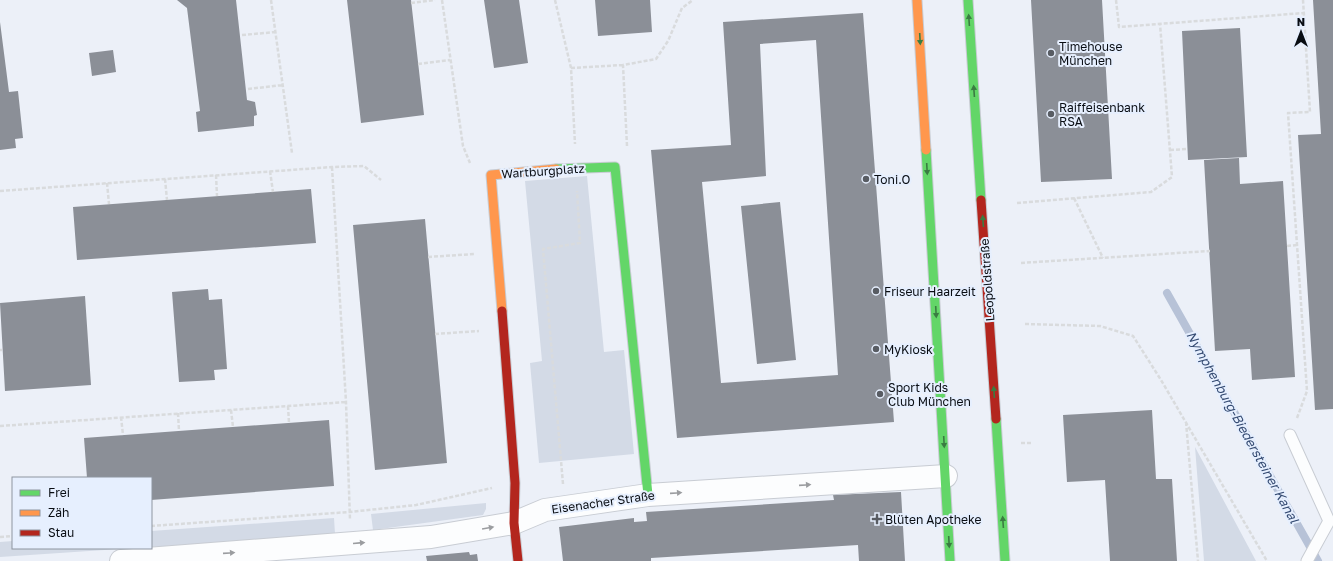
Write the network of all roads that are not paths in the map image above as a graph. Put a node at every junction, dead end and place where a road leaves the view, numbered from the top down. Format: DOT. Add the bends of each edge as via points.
graph roads {
  1 [pos="918,0"];
  2 [pos="968,0"];
  3 [pos="1290,435"];
  4 [pos="946,476"];
  5 [pos="648,495"];
  6 [pos="514,523"];
  7 [pos="120,561"];
  8 [pos="518,561"];
  9 [pos="950,561"];
  10 [pos="1005,561"];
  11 [pos="1307,561"];
  1 -- 4 [label="main road, one-way"];
  10 -- 2 [label="main road, Leopoldstraße, one-way"];
  3 -- 11 [label="lane" via="1329,521"];
  5 -- 4 [label="street, Eisenacher Straße, one-way"];
  4 -- 9 [label="main road, one-way"];
  5 -- 6 [label="street, Eisenacher Straße" via="545,510"];
  5 -- 6 [label="main road, Wartburgplatz" via="615,167 576,167 491,175 515,483"];
  7 -- 6 [label="street, Eisenacher Straße, one-way" via="431,537"];
  6 -- 8 [label="main road, Wartburgplatz"];
}
